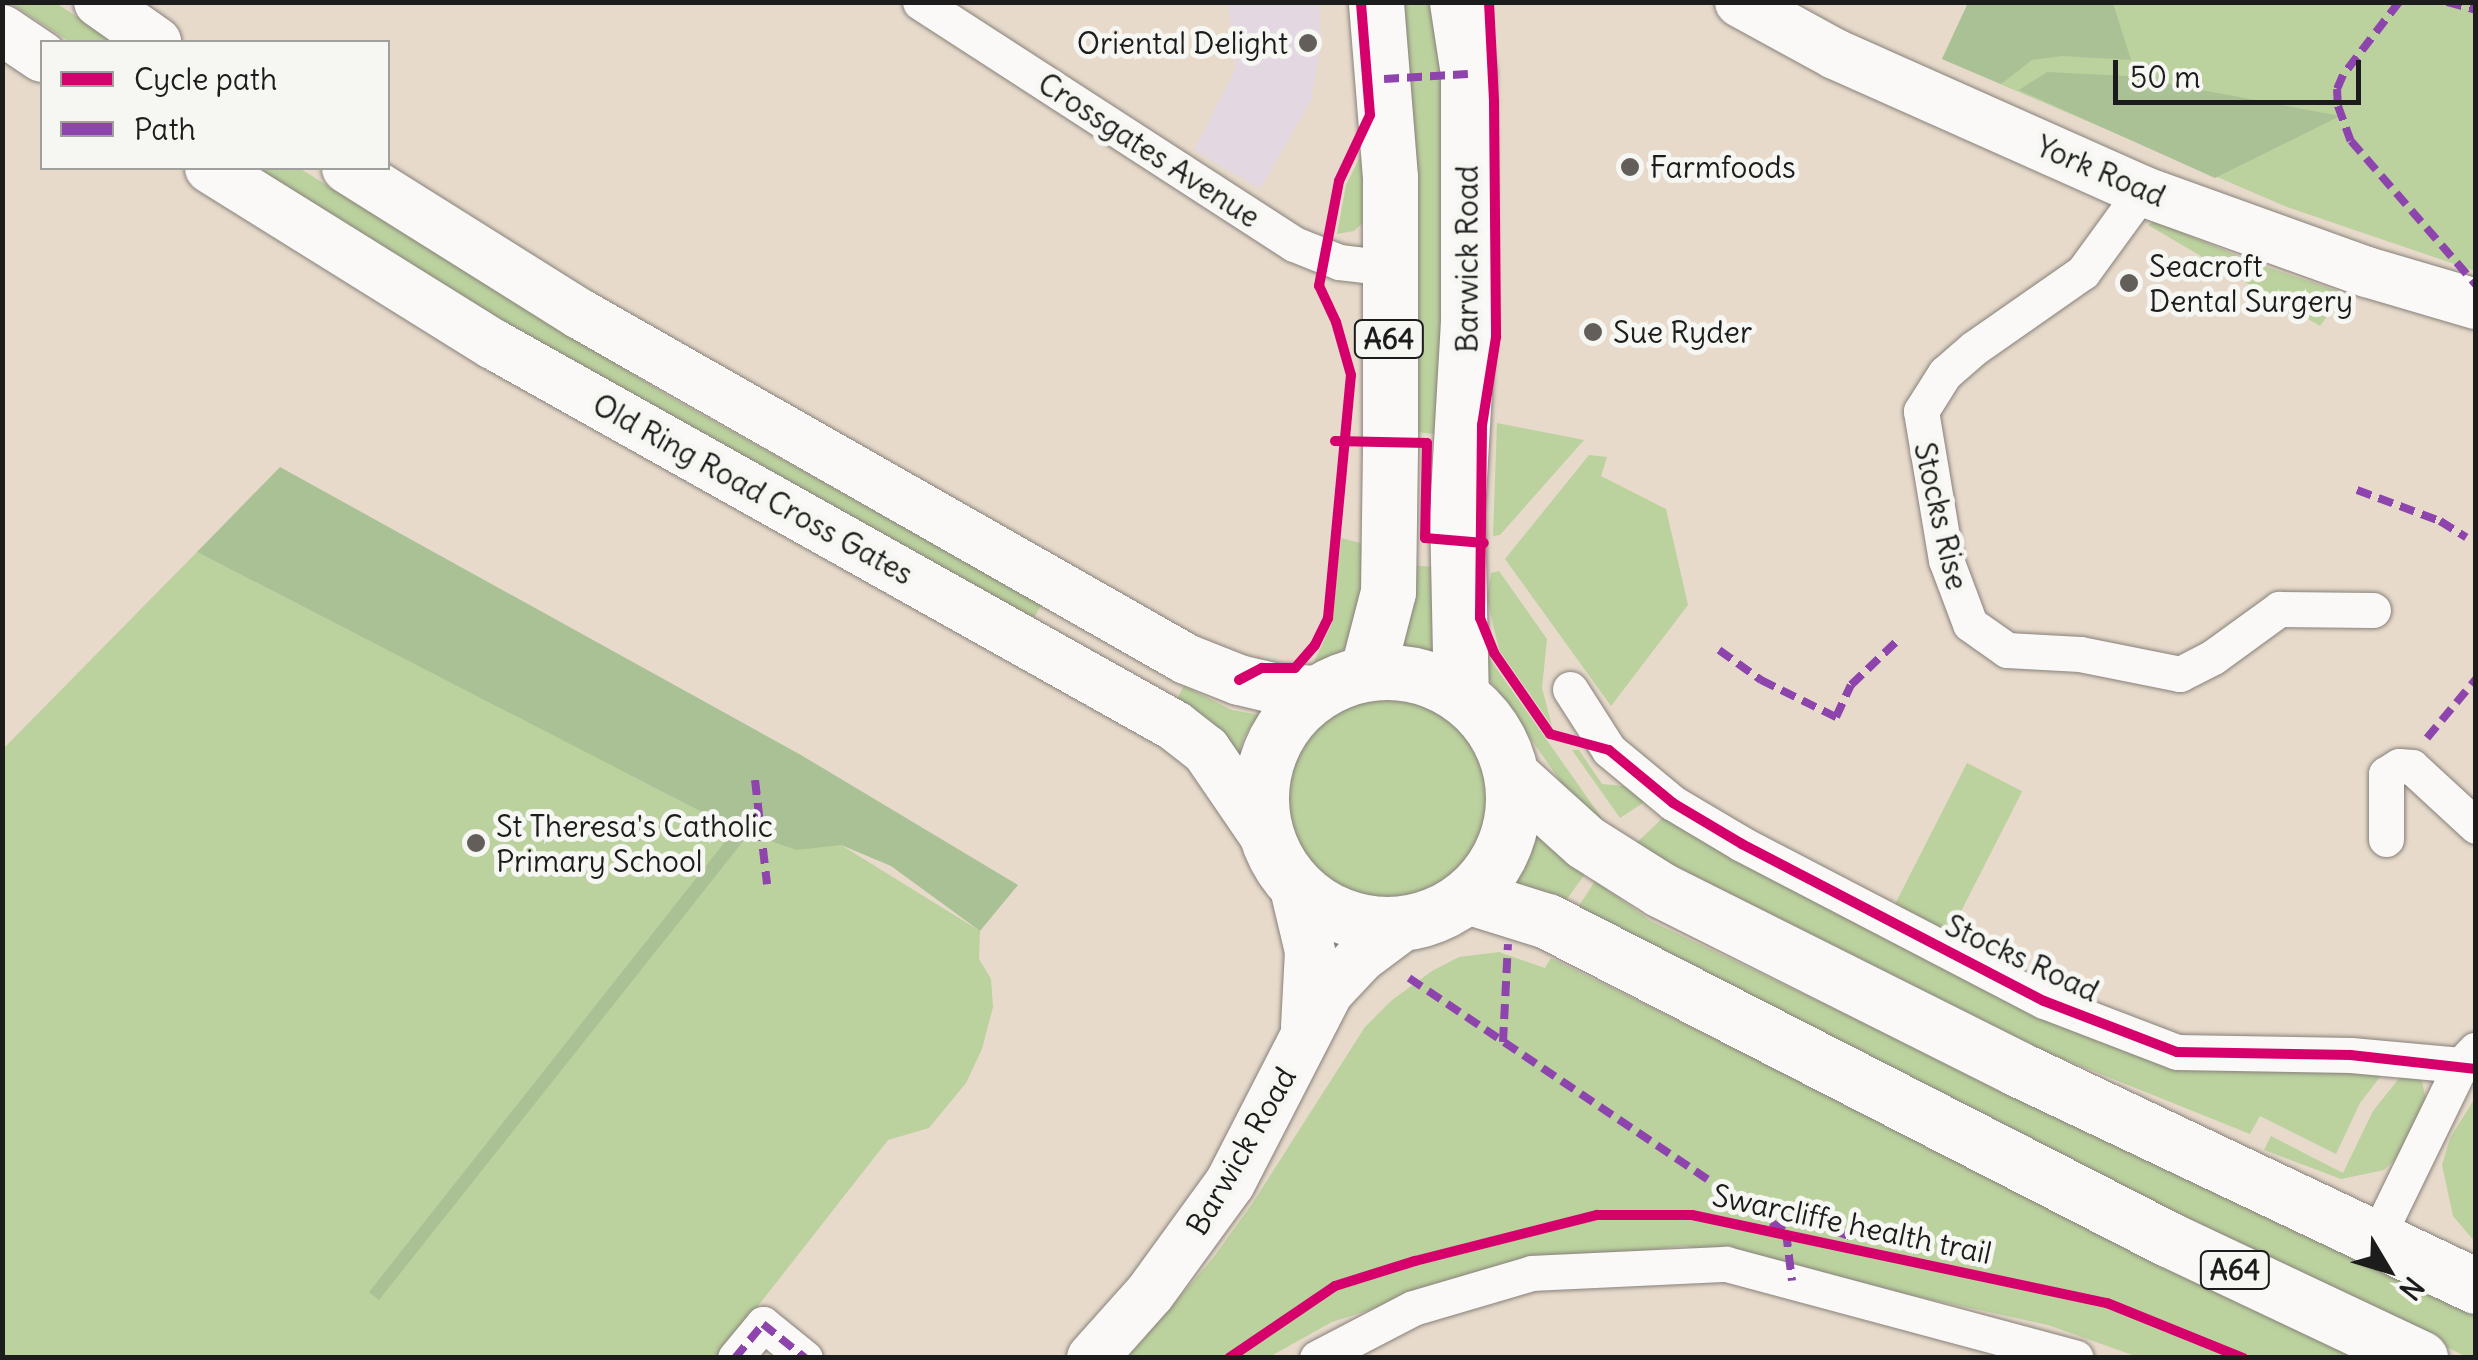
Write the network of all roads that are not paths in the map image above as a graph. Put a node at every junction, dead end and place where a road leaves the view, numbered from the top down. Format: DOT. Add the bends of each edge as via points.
graph roads {
  1 [pos="99,2"];
  2 [pos="920,2"];
  3 [pos="1376,2"];
  4 [pos="1457,2"];
  5 [pos="1740,2"];
  6 [pos="2,30"];
  7 [pos="153,40"];
  8 [pos="40,57"];
  9 [pos="213,170"];
  10 [pos="350,170"];
  11 [pos="2142,191"];
  12 [pos="1388,268"];
  13 [pos="2476,304"];
  14 [pos="2373,610"];
  15 [pos="1343,682"];
  16 [pos="1570,689"];
  17 [pos="1461,695"];
  18 [pos="1512,776"];
  19 [pos="2476,826"];
  20 [pos="2386,839"];
  21 [pos="1280,861"];
  22 [pos="1467,896"];
  23 [pos="1408,922"];
  24 [pos="1306,1032"];
  25 [pos="2468,1057"];
  26 [pos="2376,1240"];
  27 [pos="2476,1286"];
  28 [pos="735,1358"];
  29 [pos="804,1358"];
  30 [pos="1092,1358"];
  31 [pos="1318,1358"];
  32 [pos="2076,1358"];
  33 [pos="2420,1358"];
  1 -- 7 [label="main road"];
  2 -- 12 [label="street, Crossgates Avenue" via="1294,244 1339,262"];
  3 -- 12 [label="highway, A64" via="1387,110"];
  4 -- 17 [label="highway, Barwick Road / A64" via="1468,74 1468,321 1456,526"];
  5 -- 11 [label="main road, York Road" via="1835,54"];
  6 -- 8 [label="main road"];
  9 -- 21 [label="main road, Old Ring Road Cross Gates" via="493,344 1175,726 1206,750"];
  10 -- 15 [label="main road, Old Ring Road Cross Gates" via="580,314 1186,659 1277,689"];
  11 -- 13 [label="main road, York Road"];
  11 -- 14 [label="street, Stocks Rise" via="2084,272 1974,348 1945,373 1921,411 1946,560 1970,624 2007,650 2080,654 2180,674 2279,609"];
  12 -- 15 [label="highway, A64" via="1388,592"];
  15 -- 17 [label="highway" via="1416,676"];
  15 -- 21 [label="highway" via="1291,716 1271,747 1261,783"];
  16 -- 25 [label="street, Stocks Road" via="1609,750 1673,803 2044,1001 2176,1052"];
  17 -- 18 [label="highway" via="1491,726"];
  18 -- 22 [label="highway" via="1510,828 1494,865"];
  18 -- 26 [label="highway" via="1585,842 1661,890"];
  19 -- 20 [label="street" via="2412,766 2399,766 2386,774"];
  21 -- 23 [label="highway" via="1340,914"];
  21 -- 24 [label="main road, Barwick Road" via="1310,952"];
  22 -- 23 [label="highway"];
  22 -- 33 [label="highway, A64" via="1546,921 2168,1239"];
  23 -- 24 [label="main road, Barwick Road" via="1328,992"];
  24 -- 30 [label="main road, Barwick Road" via="1230,1183 1150,1294"];
  25 -- 26 [label="street"];
  26 -- 27 [label="highway"];
  28 -- 29 [label="street" via="763,1324"];
  31 -- 32 [label="street" via="1413,1308 1532,1273 1726,1264"];
}
